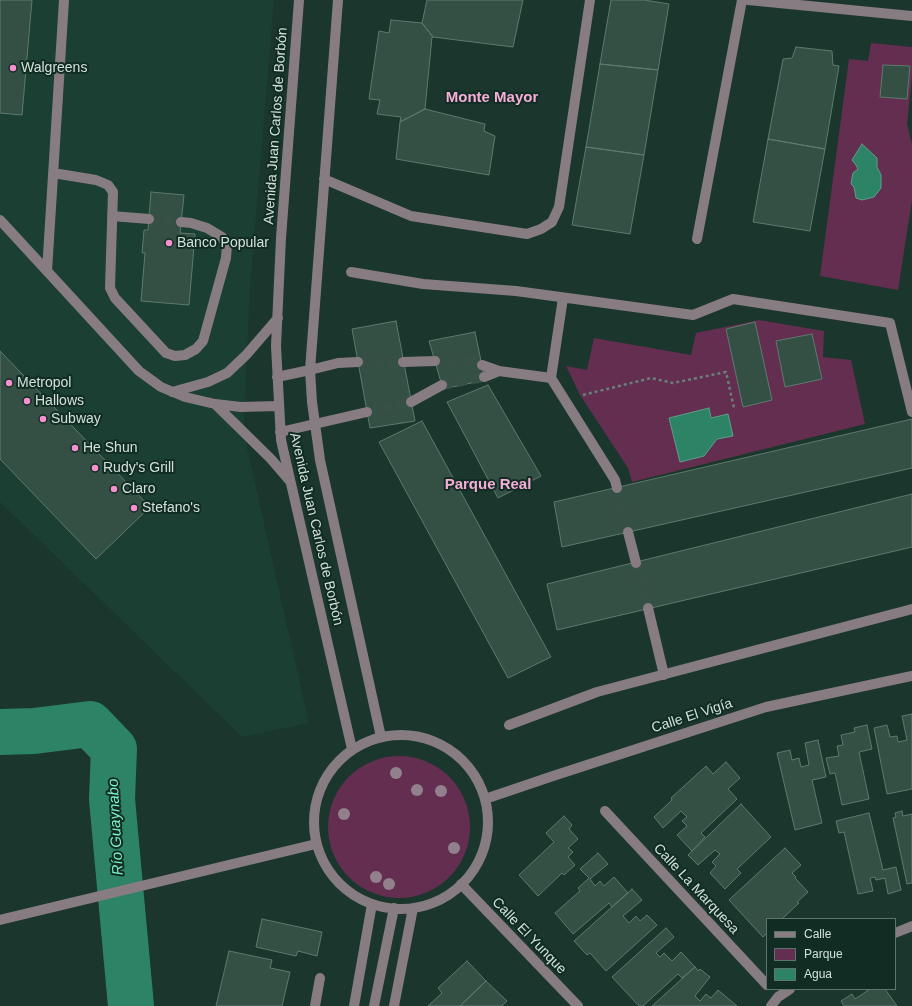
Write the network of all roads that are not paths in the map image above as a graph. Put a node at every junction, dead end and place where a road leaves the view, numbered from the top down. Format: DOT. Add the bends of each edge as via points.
graph roads {
  1 [pos="64,0"];
  2 [pos="299,0"];
  3 [pos="338,0"];
  4 [pos="590,0"];
  5 [pos="742,0"];
  6 [pos="748,0"];
  7 [pos="912,16"];
  8 [pos="53,173"];
  9 [pos="324,179"];
  10 [pos="112,216"];
  11 [pos="149,219"];
  12 [pos="0,220"];
  13 [pos="181,222"];
  14 [pos="697,239"];
  15 [pos="47,271"];
  16 [pos="351,272"];
  17 [pos="563,298"];
  18 [pos="278,318"];
  19 [pos="435,361"];
  20 [pos="358,362"];
  21 [pos="403,362"];
  22 [pos="482,365"];
  23 [pos="310,370"];
  24 [pos="499,371"];
  25 [pos="277,377"];
  26 [pos="484,377"];
  27 [pos="551,378"];
  28 [pos="442,385"];
  29 [pos="172,392"];
  30 [pos="411,402"];
  31 [pos="215,404"];
  32 [pos="278,406"];
  33 [pos="367,412"];
  34 [pos="912,412"];
  35 [pos="315,425"];
  36 [pos="280,432"];
  37 [pos="290,482"];
  38 [pos="617,488"];
  39 [pos="628,532"];
  40 [pos="636,563"];
  41 [pos="648,608"];
  42 [pos="912,609"];
  43 [pos="664,675"];
  44 [pos="912,676"];
  45 [pos="509,725"];
  46 [pos="381,737"];
  47 [pos="352,749"];
  48 [pos="485,799"];
  49 [pos="605,811"];
  50 [pos="316,844"];
  51 [pos="461,884"];
  52 [pos="372,904"];
  53 [pos="394,908"];
  54 [pos="413,908"];
  55 [pos="0,920"];
  56 [pos="912,926"];
  57 [pos="896,933"];
  58 [pos="320,978"];
  59 [pos="766,984"];
  60 [pos="772,990"];
  61 [pos="788,990"];
  62 [pos="778,997"];
  63 [pos="315,1006"];
  64 [pos="354,1006"];
  65 [pos="374,1006"];
  66 [pos="394,1006"];
  67 [pos="578,1006"];
  68 [pos="771,1006"];
  1 -- 8 [label="street"];
  2 -- 18 [label="street, Avenida Juan Carlos de Borbón"];
  3 -- 9 [label="street, Avenida Juan Carlos de Borbón"];
  4 -- 9 [label="street" via="559,207 552,222 541,230 527,234 411,216"];
  5 -- 14 [label="street"];
  6 -- 7 [label="street"];
  8 -- 10 [label="street" via="96,180 108,185 113,192"];
  8 -- 15 [label="street"];
  9 -- 23 [label="street, Avenida Juan Carlos de Borbón"];
  10 -- 11 [label="street"];
  10 -- 13 [label="street" via="110,288 115,298 166,353 175,356 196,350 203,341 226,258 227,245 222,237 207,228"];
  12 -- 15 [label="street"];
  15 -- 29 [label="street" via="139,371"];
  16 -- 17 [label="street" via="423,284"];
  17 -- 27 [label="street"];
  17 -- 34 [label="street" via="694,315 733,300 890,323"];
  18 -- 25 [label="street, Avenida Juan Carlos de Borbón"];
  18 -- 29 [label="street" via="247,354 227,372 208,382"];
  19 -- 21 [label="street"];
  20 -- 23 [label="street" via="338,363"];
  22 -- 24 [label="street"];
  23 -- 25 [label="street"];
  23 -- 35 [label="street, Avenida Juan Carlos de Borbón"];
  24 -- 26 [label="street"];
  24 -- 27 [label="street"];
  25 -- 32 [label="street, Avenida Juan Carlos de Borbón"];
  27 -- 38 [label="street" via="615,480"];
  28 -- 30 [label="street"];
  29 -- 31 [label="street"];
  31 -- 32 [label="street" via="241,408"];
  31 -- 37 [label="street" via="271,459"];
  32 -- 36 [label="street, Avenida Juan Carlos de Borbón"];
  33 -- 35 [label="street"];
  35 -- 36 [label="street"];
  35 -- 46 [label="street, Avenida Juan Carlos de Borbón" via="320,460"];
  36 -- 37 [label="street, Avenida Juan Carlos de Borbón"];
  37 -- 47 [label="street, Avenida Juan Carlos de Borbón"];
  39 -- 40 [label="street"];
  41 -- 43 [label="street"];
  42 -- 43 [label="street"];
  43 -- 45 [label="street" via="598,692"];
  44 -- 48 [label="street, Calle El Vigía" via="766,708"];
  46 -- 47 [label="street"];
  46 -- 48 [label="street" via="400,734 416,736 433,740 454,752 472,772"];
  47 -- 50 [label="street" via="331,769 315,801 313,820"];
  48 -- 51 [label="street" via="488,816 486,843 474,870"];
  49 -- 59 [label="street, Calle La Marquesa"];
  50 -- 52 [label="street" via="324,865 333,878 353,895"];
  50 -- 55 [label="street"];
  51 -- 54 [label="street" via="439,900"];
  51 -- 67 [label="street, Calle El Yunque"];
  52 -- 53 [label="street"];
  52 -- 64 [label="street"];
  53 -- 54 [label="street"];
  53 -- 65 [label="street"];
  54 -- 66 [label="street"];
  56 -- 57 [label="street"];
  58 -- 63 [label="street"];
  60 -- 62 [label="street"];
  61 -- 62 [label="street"];
  62 -- 68 [label="street"];
}
